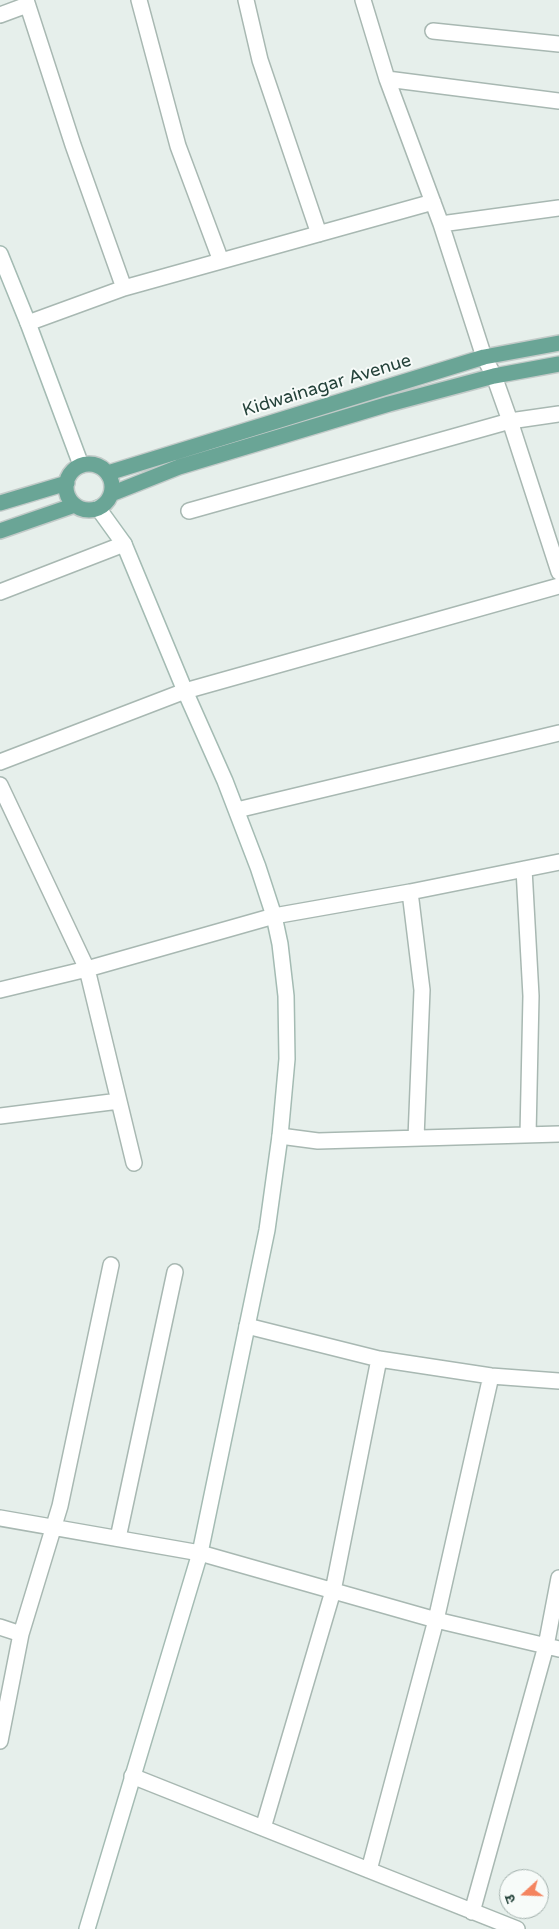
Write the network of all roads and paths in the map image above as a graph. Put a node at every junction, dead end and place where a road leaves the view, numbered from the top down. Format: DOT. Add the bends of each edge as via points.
graph roads {
  1 [pos="139,0"];
  2 [pos="246,0"];
  3 [pos="363,0"];
  4 [pos="27,2"];
  5 [pos="0,15"];
  6 [pos="433,31"];
  7 [pos="559,44"];
  8 [pos="386,79"];
  9 [pos="559,101"];
  10 [pos="432,202"];
  11 [pos="559,208"];
  12 [pos="441,224"];
  13 [pos="319,234"];
  14 [pos="0,254"];
  15 [pos="220,261"];
  16 [pos="124,288"];
  17 [pos="28,323"];
  18 [pos="559,343"];
  19 [pos="484,357"];
  20 [pos="559,364"];
  21 [pos="494,376"];
  22 [pos="559,414"];
  23 [pos="510,420"];
  24 [pos="81,466"];
  25 [pos="108,473"];
  26 [pos="67,483"];
  27 [pos="111,494"];
  28 [pos="0,503"];
  29 [pos="75,505"];
  30 [pos="98,508"];
  31 [pos="189,511"];
  32 [pos="0,531"];
  33 [pos="124,544"];
  34 [pos="559,572"];
  35 [pos="559,586"];
  36 [pos="0,592"];
  37 [pos="184,691"];
  38 [pos="559,733"];
  39 [pos="0,762"];
  40 [pos="0,785"];
  41 [pos="237,810"];
  42 [pos="559,862"];
  43 [pos="524,870"];
  44 [pos="410,892"];
  45 [pos="274,916"];
  46 [pos="87,969"];
  47 [pos="0,990"];
  48 [pos="119,1101"];
  49 [pos="0,1116"];
  50 [pos="528,1134"];
  51 [pos="559,1134"];
  52 [pos="280,1136"];
  53 [pos="416,1138"];
  54 [pos="134,1163"];
  55 [pos="112,1265"];
  56 [pos="174,1272"];
  57 [pos="247,1326"];
  58 [pos="379,1359"];
  59 [pos="491,1376"];
  60 [pos="559,1381"];
  61 [pos="0,1518"];
  62 [pos="53,1527"];
  63 [pos="118,1538"];
  64 [pos="200,1553"];
  65 [pos="559,1578"];
  66 [pos="333,1591"];
  67 [pos="436,1620"];
  68 [pos="0,1627"];
  69 [pos="21,1634"];
  70 [pos="553,1648"];
  71 [pos="0,1741"];
  72 [pos="132,1776"];
  73 [pos="263,1828"];
  74 [pos="369,1870"];
  75 [pos="472,1912"];
  76 [pos="86,1929"];
  77 [pos="517,1929"];
  1 -- 15 [label="street" via="178,146"];
  2 -- 13 [label="street" via="260,60"];
  3 -- 8 [label="street"];
  4 -- 5 [label="street"];
  4 -- 16 [label="street"];
  6 -- 7 [label="street"];
  8 -- 9 [label="street"];
  8 -- 10 [label="street"];
  10 -- 12 [label="street"];
  10 -- 13 [label="street"];
  11 -- 12 [label="street"];
  12 -- 19 [label="street"];
  13 -- 15 [label="street"];
  14 -- 17 [label="street"];
  15 -- 16 [label="street"];
  16 -- 17 [label="street"];
  17 -- 24 [label="street"];
  18 -- 19 [label="main road, Kidwainagar Avenue"];
  19 -- 21 [label="street"];
  19 -- 25 [label="main road, Kidwainagar Avenue"];
  20 -- 21 [label="main road, Kidwainagar Avenue"];
  21 -- 23 [label="street"];
  21 -- 27 [label="main road, Kidwainagar Avenue" via="179,467"];
  22 -- 23 [label="street"];
  23 -- 31 [label="street"];
  23 -- 34 [label="street"];
  24 -- 25 [label="main road" via="98,466"];
  24 -- 26 [label="main road" via="71,472"];
  25 -- 27 [label="main road"];
  26 -- 28 [label="main road"];
  26 -- 29 [label="main road" via="68,495"];
  27 -- 30 [label="main road"];
  29 -- 30 [label="main road"];
  29 -- 32 [label="main road"];
  30 -- 33 [label="street"];
  33 -- 36 [label="street"];
  33 -- 37 [label="street"];
  35 -- 37 [label="street"];
  37 -- 39 [label="street"];
  37 -- 41 [label="street"];
  38 -- 41 [label="street"];
  40 -- 46 [label="street"];
  41 -- 45 [label="street"];
  42 -- 43 [label="street"];
  43 -- 44 [label="street"];
  43 -- 50 [label="street" via="531,996"];
  44 -- 45 [label="street"];
  44 -- 53 [label="street" via="422,990"];
  45 -- 46 [label="street"];
  45 -- 52 [label="street" via="286,1005 287,1058"];
  46 -- 47 [label="street"];
  46 -- 48 [label="street"];
  48 -- 49 [label="street"];
  48 -- 54 [label="street"];
  50 -- 51 [label="street"];
  50 -- 53 [label="street"];
  52 -- 53 [label="street" via="318,1140"];
  52 -- 57 [label="street" via="267,1230"];
  55 -- 62 [label="street"];
  56 -- 63 [label="street"];
  57 -- 58 [label="street"];
  57 -- 64 [label="street"];
  58 -- 59 [label="street"];
  58 -- 66 [label="street"];
  59 -- 60 [label="street"];
  59 -- 67 [label="street"];
  61 -- 62 [label="street"];
  62 -- 63 [label="street"];
  62 -- 69 [label="street"];
  63 -- 64 [label="street"];
  64 -- 66 [label="street"];
  64 -- 72 [label="street"];
  65 -- 70 [label="street"];
  66 -- 67 [label="street"];
  66 -- 73 [label="street"];
  67 -- 70 [label="street"];
  67 -- 74 [label="street"];
  68 -- 69 [label="street"];
  69 -- 71 [label="street"];
  70 -- 75 [label="street"];
  72 -- 73 [label="street"];
  72 -- 76 [label="street"];
  73 -- 74 [label="street"];
  74 -- 75 [label="street"];
  75 -- 77 [label="street"];
}
